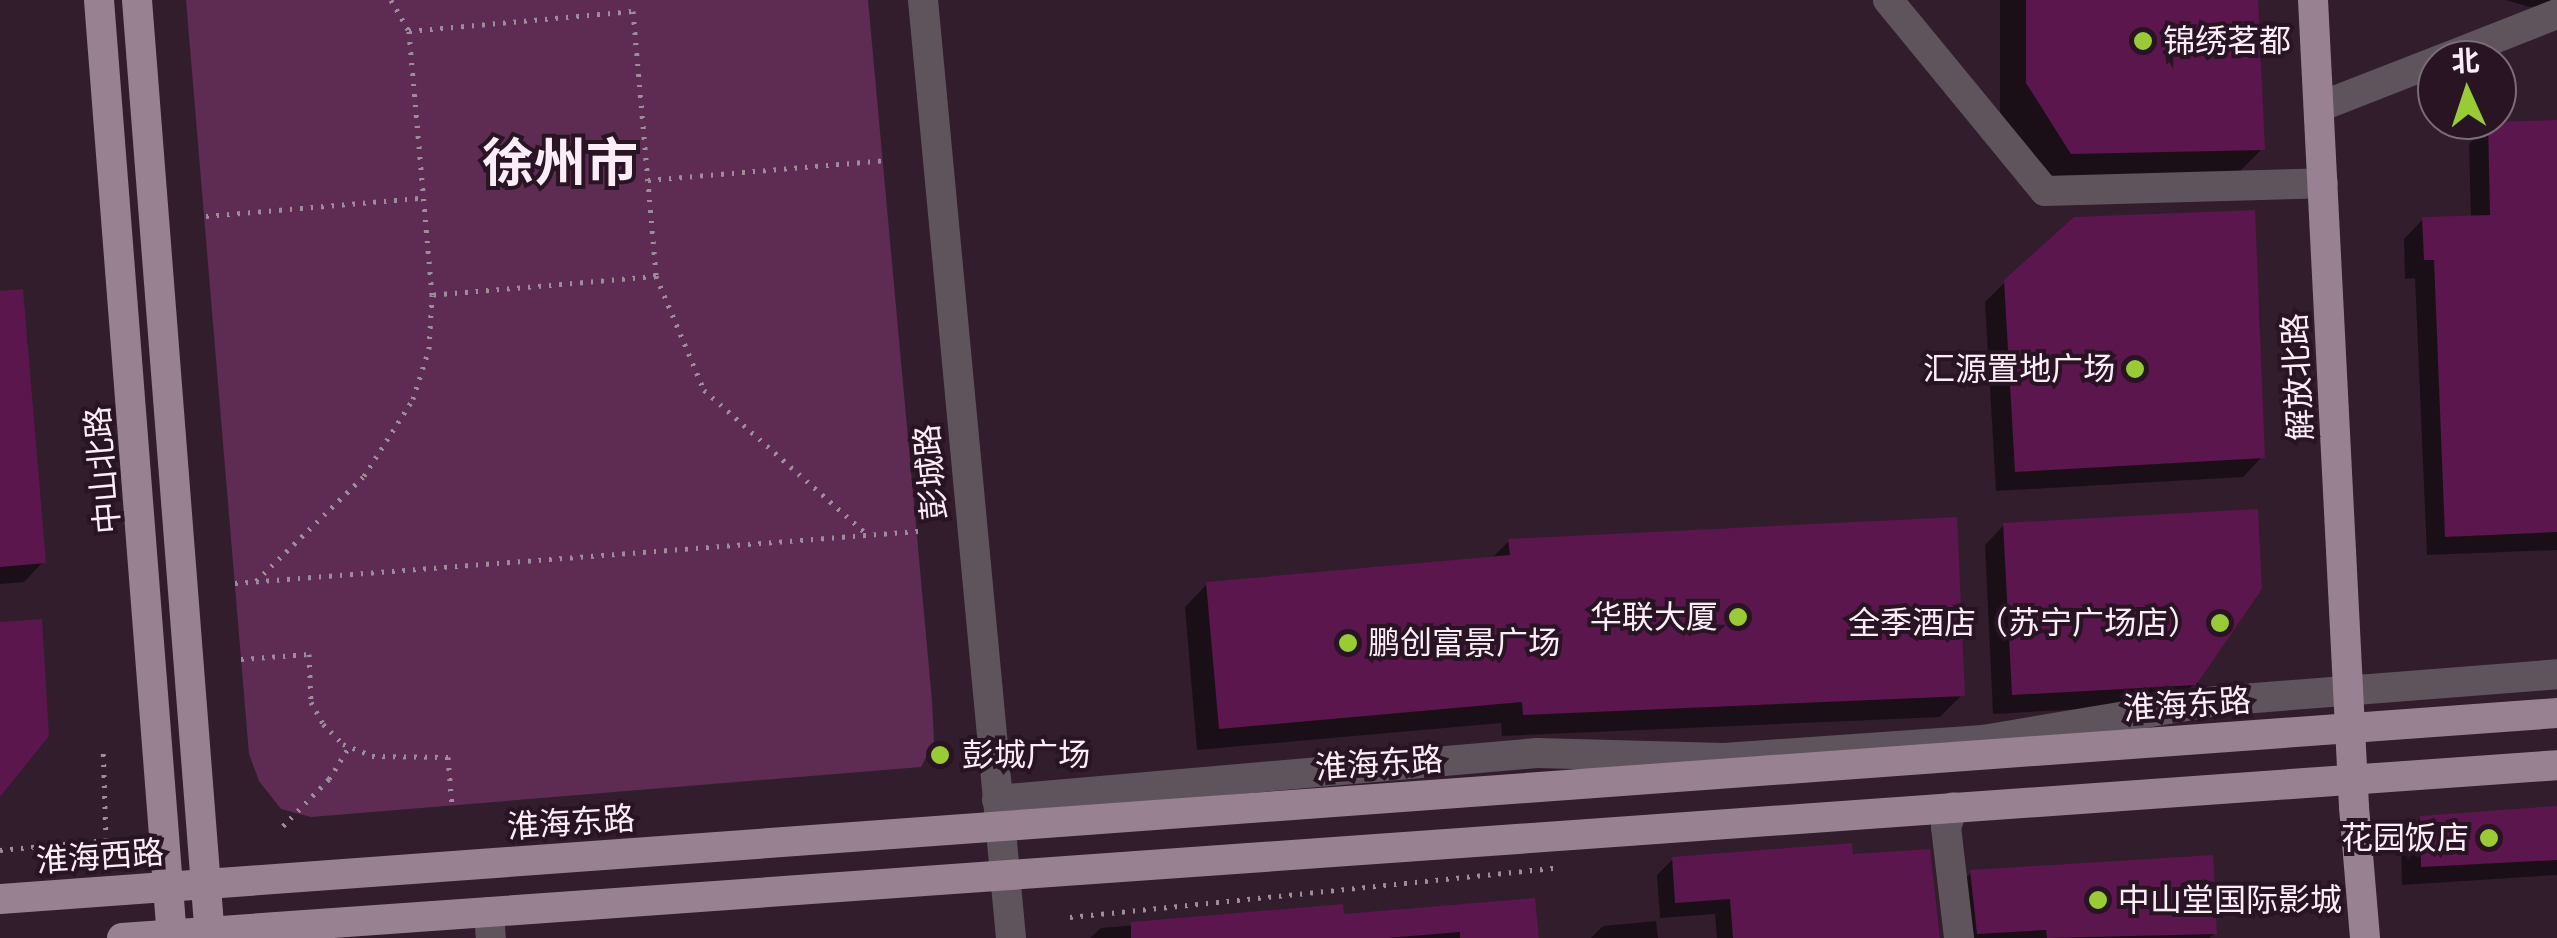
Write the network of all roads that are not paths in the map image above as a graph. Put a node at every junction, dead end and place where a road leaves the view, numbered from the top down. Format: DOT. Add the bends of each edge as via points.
graph roads {
  1 [pos="99,0"];
  2 [pos="137,0"];
  3 [pos="923,0"];
  4 [pos="1888,0"];
  5 [pos="2314,0"];
  6 [pos="2557,14"];
  7 [pos="2490,40"];
  8 [pos="2417,68"];
  9 [pos="2319,108"];
  10 [pos="2323,183"];
  11 [pos="2557,674"];
  12 [pos="2349,691"];
  13 [pos="2557,712"];
  14 [pos="2352,752"];
  15 [pos="2557,765"];
  16 [pos="1953,807"];
  17 [pos="998,813"];
  18 [pos="1004,875"];
  19 [pos="206,884"];
  20 [pos="168,887"];
  21 [pos="0,900"];
  22 [pos="490,925"];
  23 [pos="210,935"];
  24 [pos="172,936"];
  25 [pos="122,938"];
  26 [pos="1011,938"];
  27 [pos="1959,938"];
  28 [pos="2365,938"];
  1 -- 20 [label="main road, 中山北路"];
  2 -- 19 [label="main road"];
  3 -- 17 [label="street, 彭城路"];
  4 -- 10 [label="street" via="2045,191"];
  5 -- 9 [label="main road, 解放北路"];
  6 -- 7 [label="street"];
  8 -- 9 [label="street"];
  9 -- 10 [label="main road, 解放北路"];
  10 -- 12 [label="main road, 解放北路"];
  11 -- 12 [label="street"];
  12 -- 14 [label="main road, 解放北路"];
  12 -- 17 [label="street" via="2218,701 1983,740 1724,758 1537,753"];
  13 -- 14 [label="main road, 淮海东路"];
  14 -- 15 [label="main road, 淮海东路"];
  14 -- 16 [label="main road, 淮海东路"];
  14 -- 17 [label="main road, 淮海东路"];
  14 -- 28 [label="main road, 解放北路"];
  16 -- 18 [label="main road, 淮海东路"];
  16 -- 27 [label="street" via="1946,827"];
  17 -- 18 [label="street, 彭城路"];
  17 -- 19 [label="main road, 淮海东路"];
  18 -- 22 [label="main road, 淮海东路"];
  18 -- 26 [label="street, 彭城路"];
  19 -- 20 [label="main road, 淮海西路"];
  19 -- 23 [label="main road"];
  20 -- 21 [label="main road, 淮海西路"];
  20 -- 24 [label="main road, 中山北路"];
  22 -- 23 [label="main road, 淮海东路"];
  23 -- 24 [label="main road"];
  24 -- 25 [label="main road"];
}
